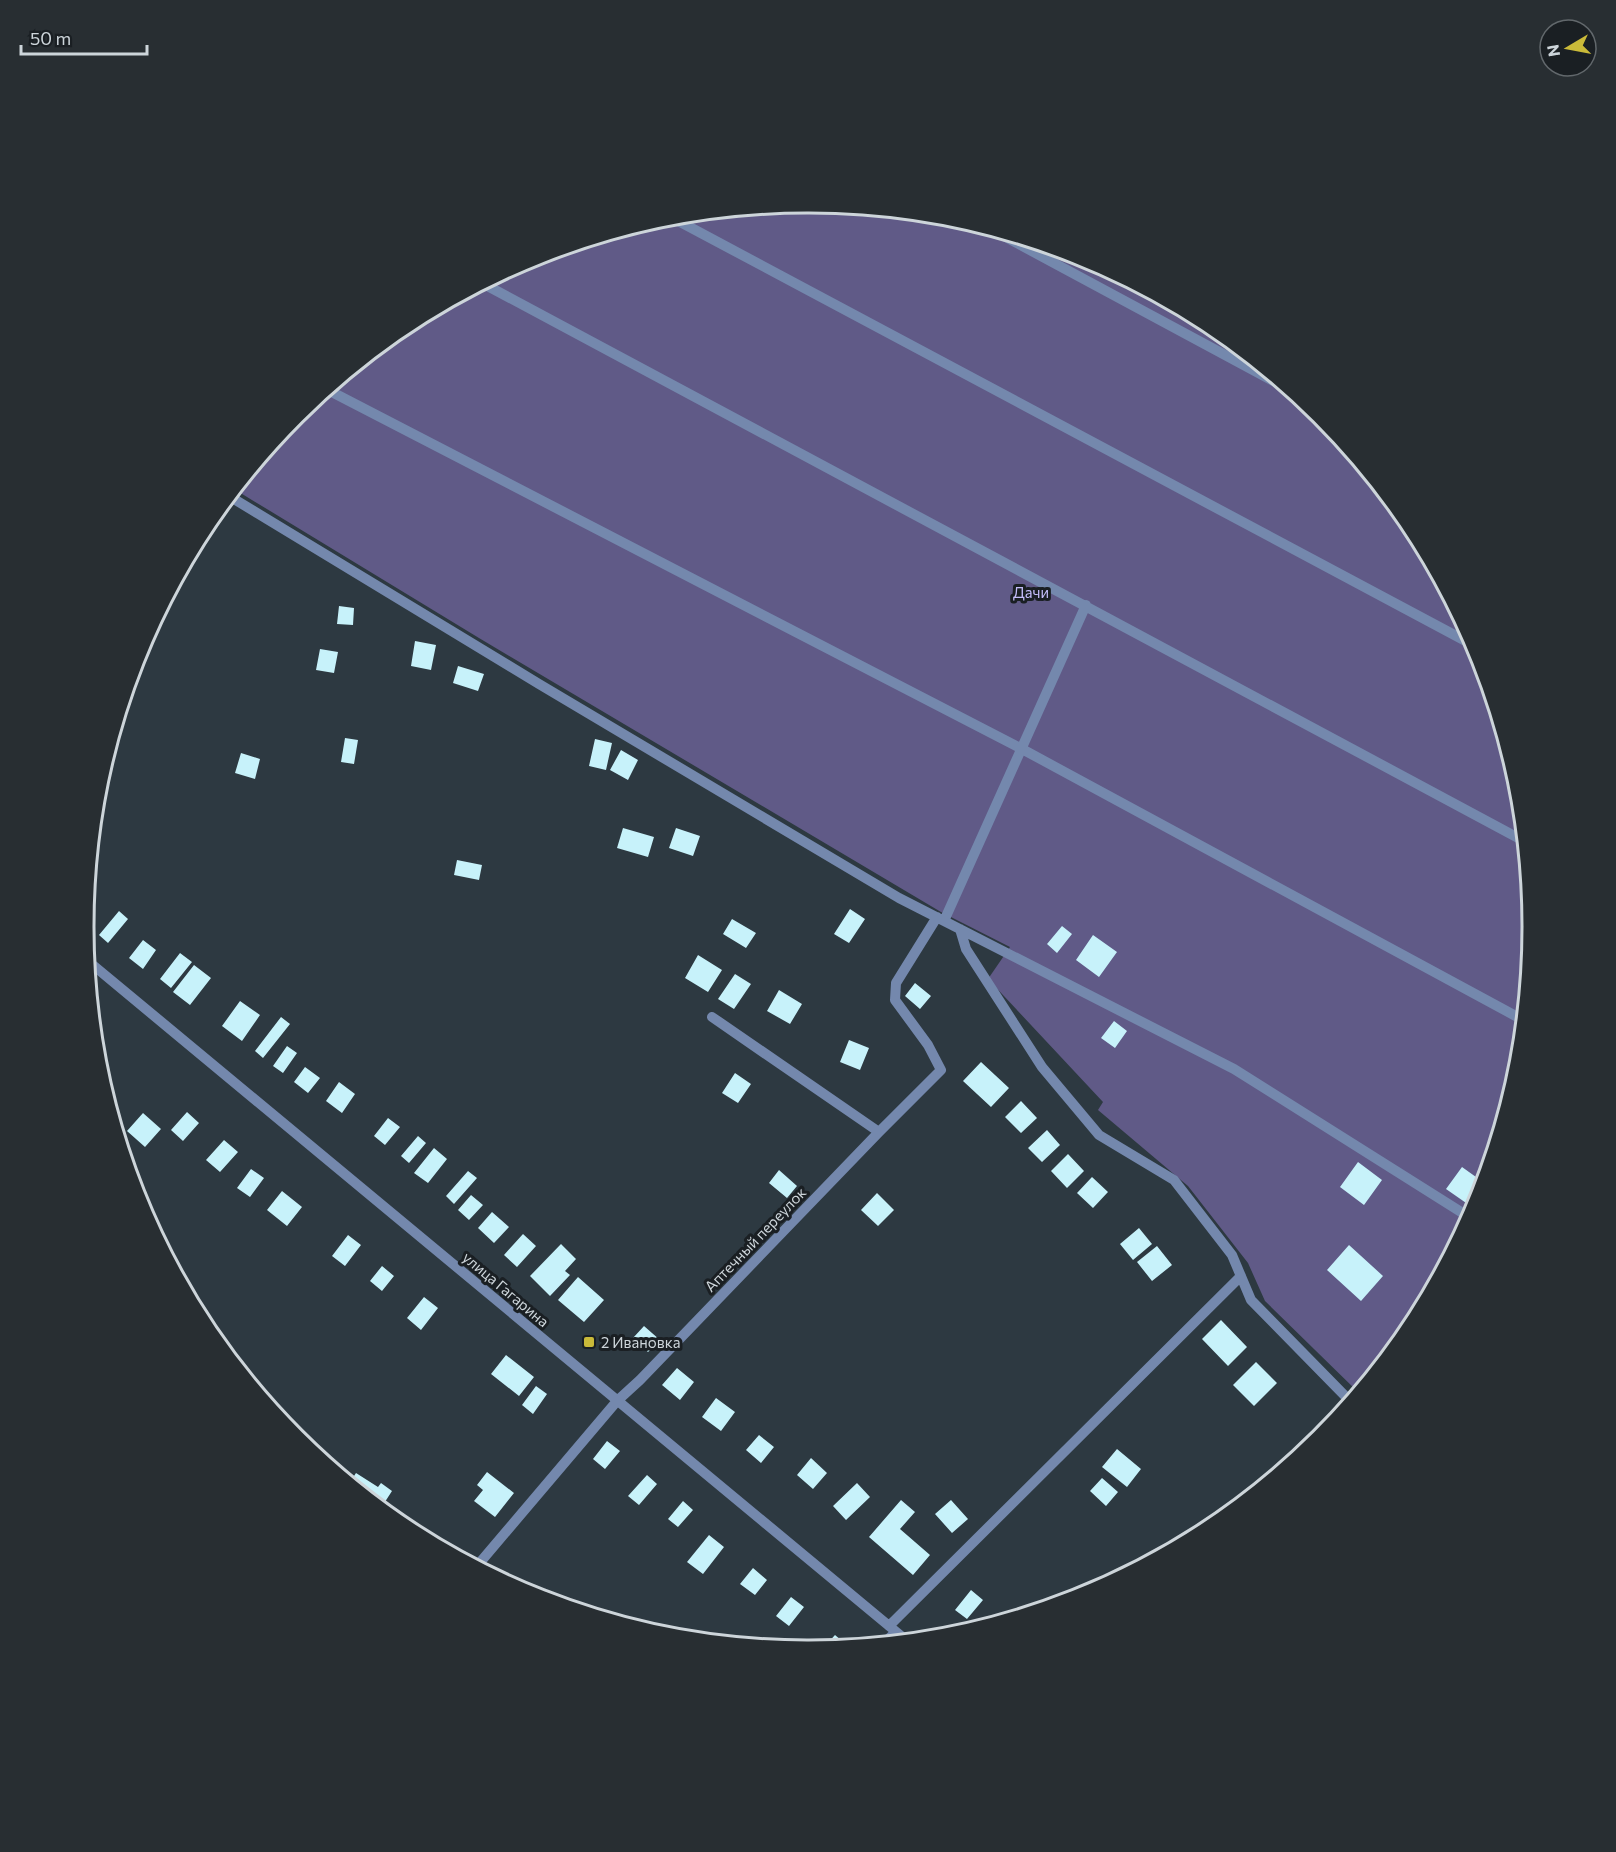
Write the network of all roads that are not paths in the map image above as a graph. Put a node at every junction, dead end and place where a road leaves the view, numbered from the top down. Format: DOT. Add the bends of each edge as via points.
graph roads {
  1 [pos="684,224"];
  2 [pos="1021,245"];
  3 [pos="490,287"];
  4 [pos="1256,372"];
  5 [pos="334,393"];
  6 [pos="236,500"];
  7 [pos="1086,605"];
  8 [pos="1460,638"];
  9 [pos="1022,749"];
  10 [pos="1515,836"];
  11 [pos="941,919"];
  12 [pos="960,929"];
  13 [pos="96,968"];
  14 [pos="1515,1016"];
  15 [pos="712,1017"];
  16 [pos="879,1132"];
  17 [pos="1461,1212"];
  18 [pos="1241,1276"];
  19 [pos="1345,1395"];
  20 [pos="617,1401"];
  21 [pos="482,1560"];
  22 [pos="892,1629"];
  23 [pos="898,1633"];
  24 [pos="889,1634"];
  1 -- 8 [label="street"];
  2 -- 4 [label="street"];
  3 -- 7 [label="street"];
  5 -- 9 [label="street"];
  6 -- 11 [label="street" via="539,684"];
  7 -- 9 [label="street"];
  7 -- 10 [label="street"];
  9 -- 11 [label="street"];
  9 -- 14 [label="street"];
  11 -- 12 [label="street"];
  11 -- 16 [label="street, Аптечный переулок" via="896,983 895,1000 941,1070"];
  12 -- 17 [label="street" via="1234,1069"];
  12 -- 18 [label="street" via="966,949 1042,1067 1099,1135 1174,1180 1232,1255"];
  13 -- 20 [label="street, улица Гагарина"];
  15 -- 16 [label="street"];
  16 -- 20 [label="street, Аптечный переулок"];
  18 -- 19 [label="street" via="1251,1300"];
  18 -- 22 [label="street"];
  20 -- 21 [label="street, Аптечный переулок"];
  20 -- 22 [label="street, улица Гагарина"];
  22 -- 23 [label="street, улица Гагарина"];
  22 -- 24 [label="street"];
}
